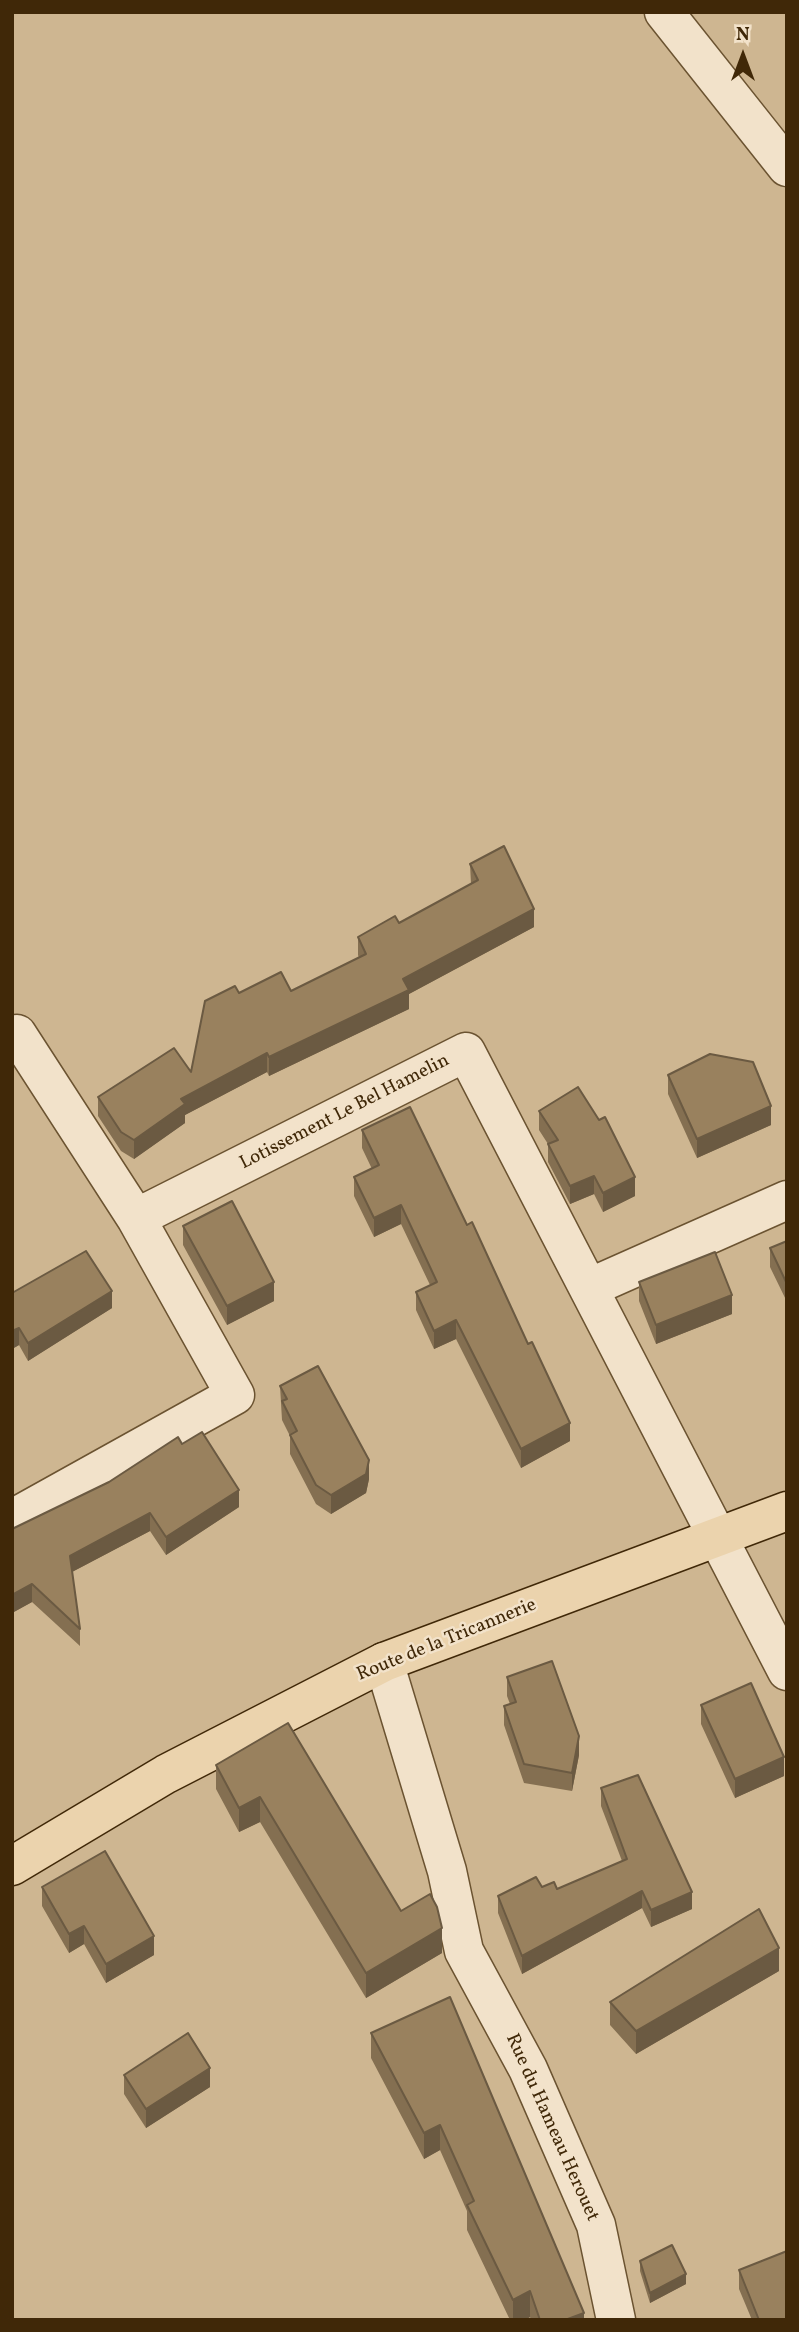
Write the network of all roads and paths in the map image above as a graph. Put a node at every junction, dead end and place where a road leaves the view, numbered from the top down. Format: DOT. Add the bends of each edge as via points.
graph roads {
  1 [pos="664,12"];
  2 [pos="787,167"];
  3 [pos="17,1034"];
  4 [pos="787,1200"];
  5 [pos="136,1218"];
  6 [pos="590,1287"];
  7 [pos="787,1511"];
  8 [pos="12,1519"];
  9 [pos="718,1539"];
  10 [pos="384,1662"];
  11 [pos="787,1671"];
  12 [pos="12,1866"];
  13 [pos="616,2320"];
  1 -- 2 [label="street"];
  3 -- 5 [label="street"];
  4 -- 6 [label="street"];
  5 -- 6 [label="street, Lotissement Le Bel Hamelin" via="466,1052"];
  5 -- 8 [label="street" via="235,1395"];
  6 -- 9 [label="street, Lotissement Le Bel Hamelin"];
  7 -- 9 [label="main road, Route de la Tricannerie"];
  9 -- 10 [label="main road, Route de la Tricannerie"];
  9 -- 11 [label="street, Lotissement Le Bel Hamelin"];
  10 -- 12 [label="main road, Route de la Tricannerie" via="166,1774"];
  10 -- 13 [label="street, Rue du Hameau Herouet" via="447,1871 464,1951 528,2069 596,2225"];
}
